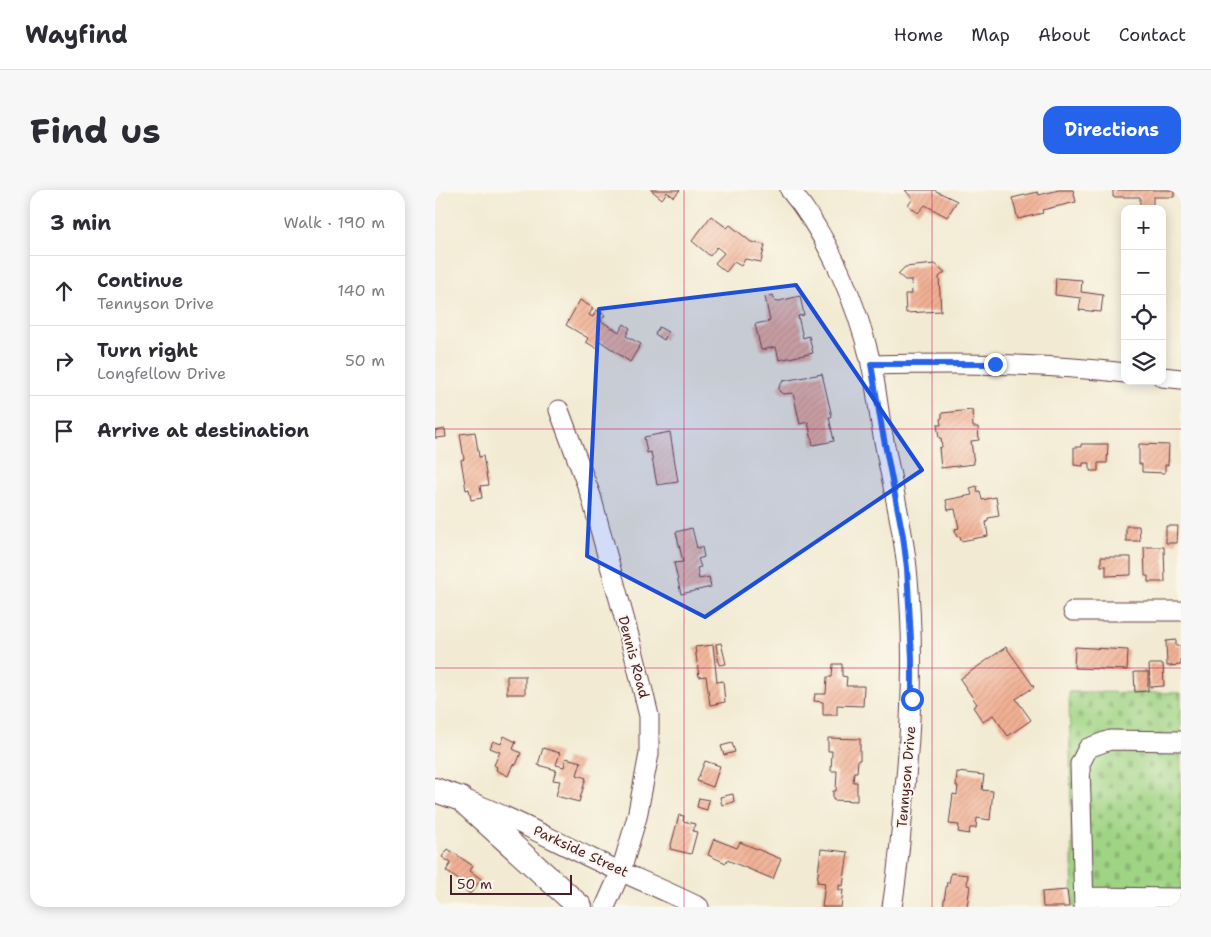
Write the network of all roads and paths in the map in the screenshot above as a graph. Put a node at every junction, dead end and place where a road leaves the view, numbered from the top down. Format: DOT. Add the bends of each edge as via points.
graph roads {
  1 [pos="790,190"];
  2 [pos="871,364"];
  3 [pos="1121,372"];
  4 [pos="1166,377"];
  5 [pos="1181,379"];
  6 [pos="559,410"];
  7 [pos="1073,611"];
  8 [pos="1181,611"];
  9 [pos="1181,741"];
  10 [pos="435,790"];
  11 [pos="461,799"];
  12 [pos="621,871"];
  13 [pos="1181,898"];
  14 [pos="1084,902"];
  15 [pos="580,907"];
  16 [pos="605,907"];
  17 [pos="699,907"];
  18 [pos="892,907"];
  1 -- 2 [label="street, Tennyson Drive" via="817,230 844,283 855,308"];
  2 -- 3 [label="street" via="971,364"];
  2 -- 18 [label="street, Tennyson Drive" via="903,536 912,658 911,730"];
  4 -- 5 [label="street"];
  6 -- 12 [label="street, Dennis Road" via="591,496 649,716 646,778"];
  7 -- 8 [label="street"];
  9 -- 14 [label="street" via="1110,740 1088,748 1079,764"];
  10 -- 11 [label="main road"];
  11 -- 12 [label="street, Parkside Street" via="508,817"];
  11 -- 15 [label="main road"];
  12 -- 16 [label="street, Dennis Road"];
  12 -- 17 [label="street, Parkside Street"];
  13 -- 14 [label="street"];
}
